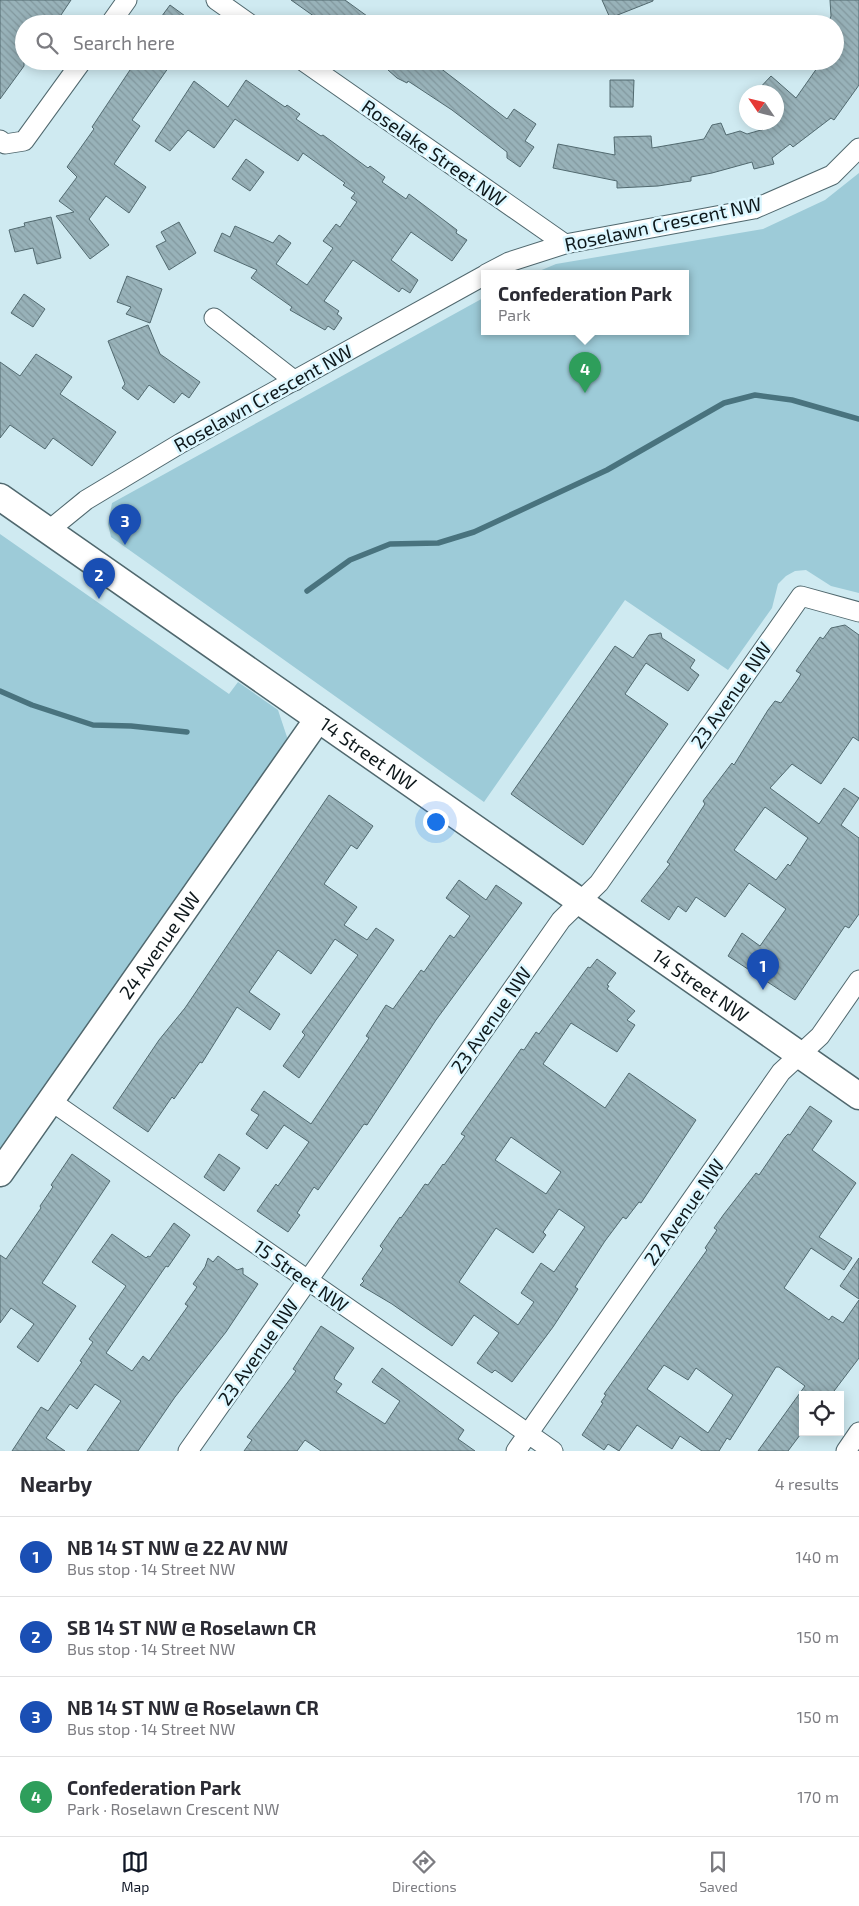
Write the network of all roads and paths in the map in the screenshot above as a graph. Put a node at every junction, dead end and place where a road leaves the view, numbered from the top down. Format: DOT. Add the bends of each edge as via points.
graph roads {
  1 [pos="127,0"];
  2 [pos="216,0"];
  3 [pos="116,15"];
  4 [pos="237,15"];
  5 [pos="75,70"];
  6 [pos="316,70"];
  7 [pos="0,140"];
  8 [pos="859,148"];
  9 [pos="565,244"];
  10 [pos="495,270"];
  11 [pos="481,278"];
  12 [pos="214,318"];
  13 [pos="295,381"];
  14 [pos="0,497"];
  15 [pos="48,531"];
  16 [pos="859,612"];
  17 [pos="318,719"];
  18 [pos="580,901"];
  19 [pos="859,980"];
  20 [pos="800,1055"];
  21 [pos="859,1096"];
  22 [pos="51,1101"];
  23 [pos="0,1172"];
  24 [pos="308,1281"];
  25 [pos="859,1432"];
  26 [pos="528,1434"];
  27 [pos="188,1451"];
  28 [pos="516,1451"];
  29 [pos="553,1451"];
  30 [pos="846,1451"];
  1 -- 3 [label="street"];
  2 -- 4 [label="street"];
  5 -- 7 [label="street" via="24,141 6,144"];
  6 -- 9 [label="street, Roselake Street NW"];
  8 -- 9 [label="street, Roselawn Crescent NW" via="832,175 754,209"];
  9 -- 10 [label="street, Roselawn Crescent NW" via="509,262"];
  11 -- 13 [label="street, Roselawn Crescent NW"];
  12 -- 13 [label="street"];
  13 -- 15 [label="street, Roselawn Crescent NW" via="181,443 86,500"];
  14 -- 15 [label="main road, 14 Street NW"];
  15 -- 17 [label="main road, 14 Street NW"];
  16 -- 18 [label="street, 23 Avenue NW" via="801,596 600,883"];
  17 -- 18 [label="main road, 14 Street NW"];
  17 -- 22 [label="main road, 24 Avenue NW"];
  18 -- 20 [label="main road, 14 Street NW"];
  18 -- 24 [label="street, 23 Avenue NW" via="561,920"];
  19 -- 20 [label="street, 22 Avenue NW" via="820,1036"];
  20 -- 21 [label="main road, 14 Street NW"];
  20 -- 26 [label="street, 22 Avenue NW" via="782,1072"];
  22 -- 23 [label="main road, 24 Avenue NW"];
  22 -- 24 [label="street, 15 Street NW"];
  24 -- 26 [label="street, 15 Street NW"];
  24 -- 27 [label="street, 23 Avenue NW"];
  25 -- 30 [label="street"];
  26 -- 28 [label="street, 22 Avenue NW"];
  26 -- 29 [label="street, 15 Street NW"];
}
